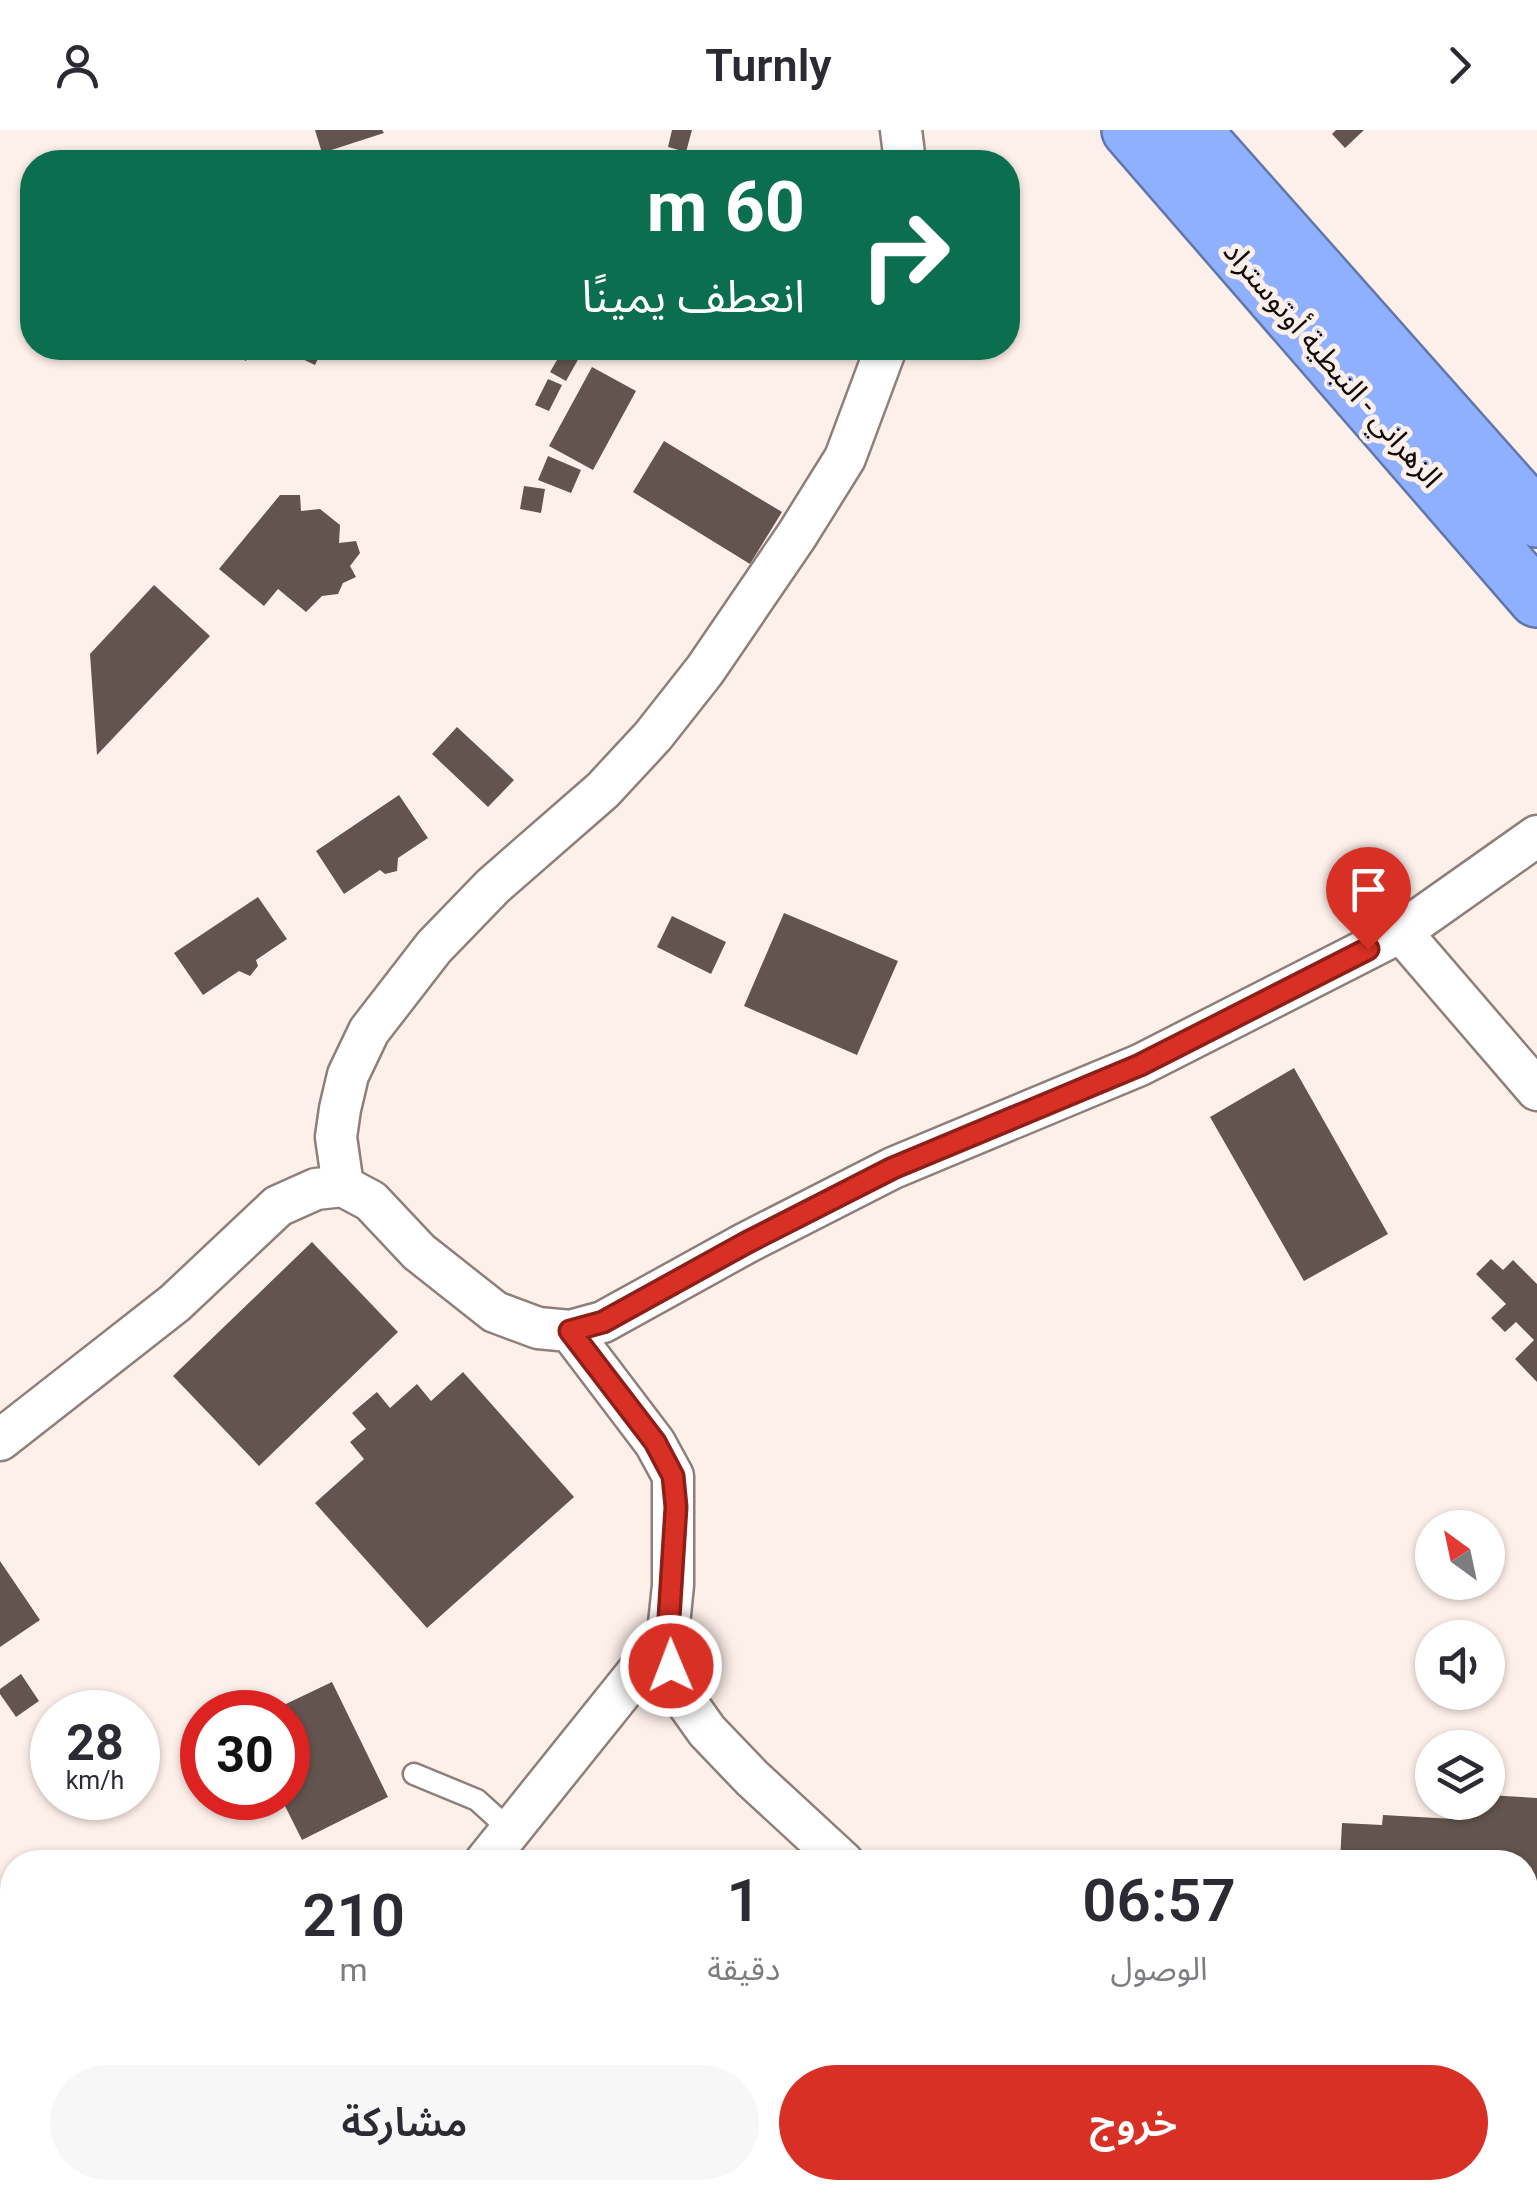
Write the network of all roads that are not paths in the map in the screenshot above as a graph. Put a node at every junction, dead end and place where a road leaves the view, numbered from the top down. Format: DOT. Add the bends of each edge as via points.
graph roads {
  1 [pos="1130,130"];
  2 [pos="1192,130"];
  3 [pos="881,360"];
  4 [pos="1537,519"];
  5 [pos="1537,598"];
  6 [pos="1537,836"];
  7 [pos="1400,932"];
  8 [pos="1537,1090"];
  9 [pos="343,1186"];
  10 [pos="570,1331"];
  11 [pos="0,1440"];
  12 [pos="668,1634"];
  13 [pos="414,1774"];
  14 [pos="510,1830"];
  15 [pos="494,1850"];
  16 [pos="828,1850"];
  1 -- 5 [label="highway, الزهراني - النبطية أوتوستراد"];
  2 -- 4 [label="highway, الزهراني - النبطية أوتوستراد"];
  3 -- 9 [label="street" via="844,458 705,670 603,790 434,946 369,1030 340,1109 336,1137"];
  6 -- 7 [label="street"];
  7 -- 8 [label="street"];
  7 -- 10 [label="street" via="1140,1065 893,1168 603,1322"];
  9 -- 10 [label="street" via="371,1201 419,1252 494,1312"];
  9 -- 11 [label="street" via="316,1189 278,1206 175,1303"];
  10 -- 12 [label="street" via="655,1442 673,1476"];
  12 -- 14 [label="street"];
  12 -- 16 [label="street" via="680,1693 707,1732"];
  13 -- 14 [label="lane" via="477,1800"];
  14 -- 15 [label="street"];
}
